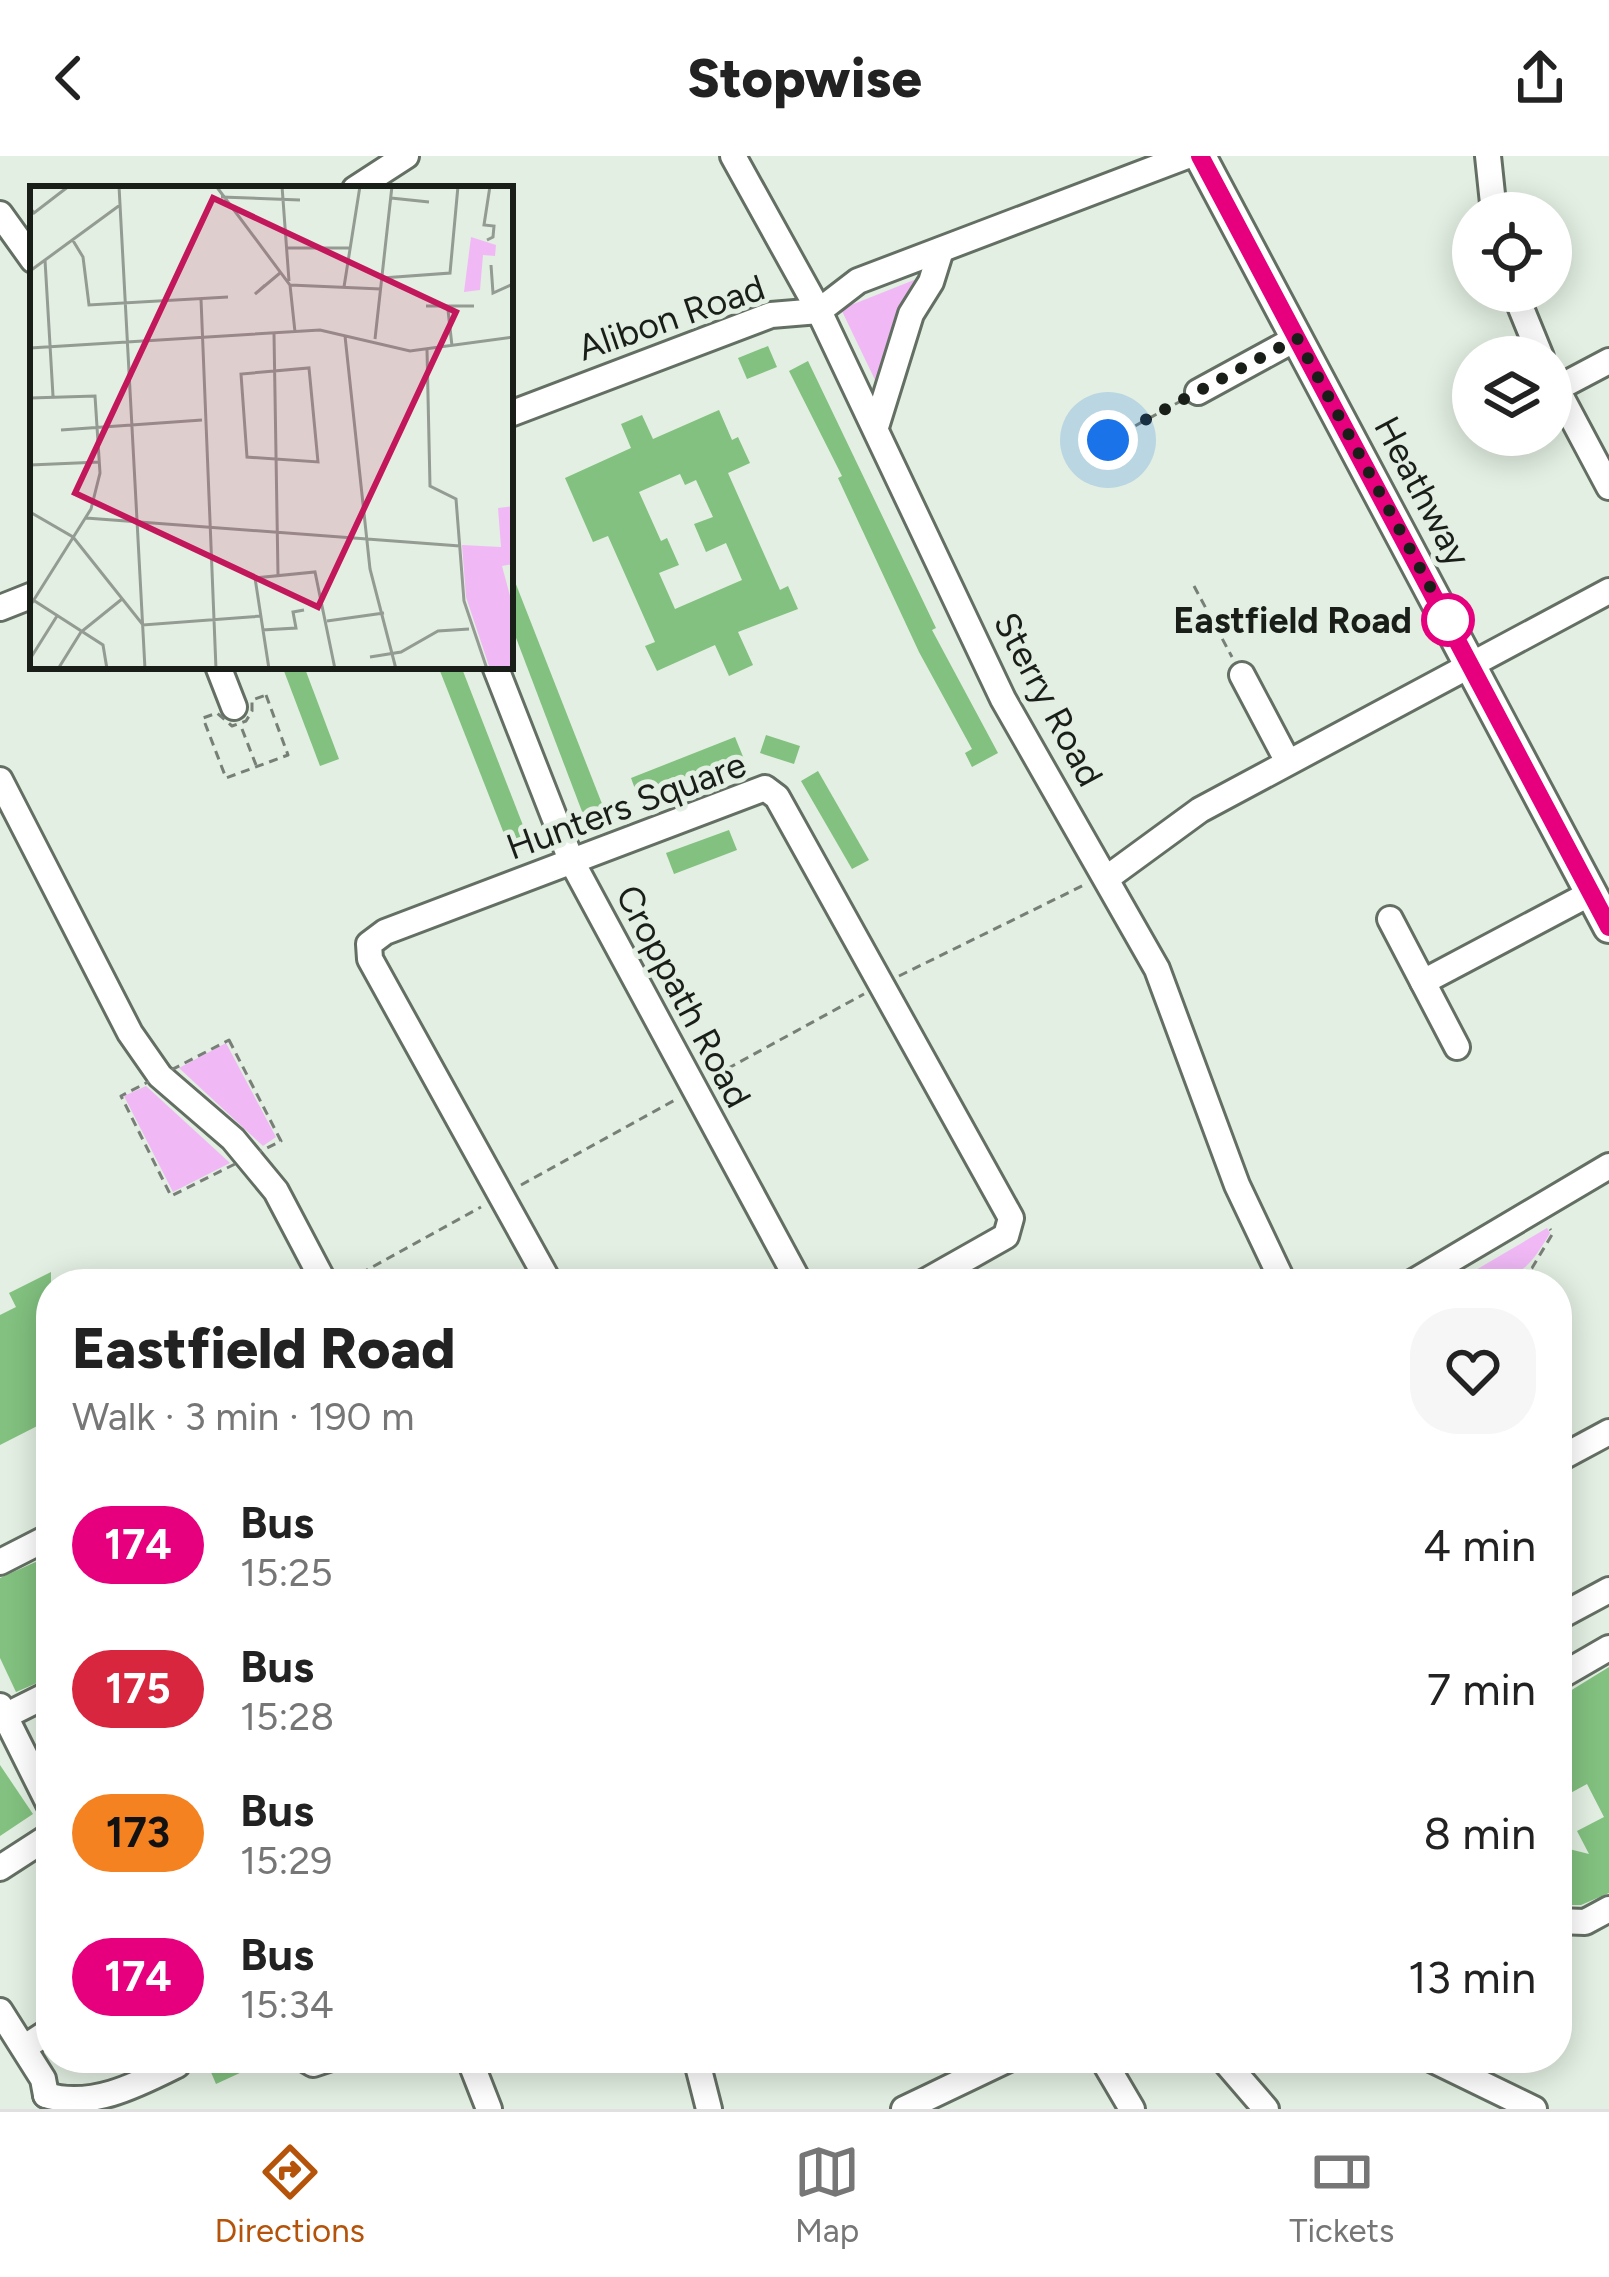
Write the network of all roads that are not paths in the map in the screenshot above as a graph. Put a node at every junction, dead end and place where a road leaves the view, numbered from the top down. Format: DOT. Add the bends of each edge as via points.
graph roads {
  1 [pos="406,156"];
  2 [pos="733,156"];
  3 [pos="1187,156"];
  4 [pos="1200,156"];
  5 [pos="1488,156"];
  6 [pos="360,186"];
  7 [pos="1492,192"];
  8 [pos="0,214"];
  9 [pos="941,250"];
  10 [pos="30,256"];
  11 [pos="819,311"];
  12 [pos="1297,338"];
  13 [pos="1609,361"];
  14 [pos="1572,376"];
  15 [pos="1198,392"];
  16 [pos="513,413"];
  17 [pos="1572,417"];
  18 [pos="876,427"];
  19 [pos="1609,488"];
  20 [pos="1609,591"];
  21 [pos="30,597"];
  22 [pos="0,608"];
  23 [pos="1472,664"];
  24 [pos="219,669"];
  25 [pos="496,669"];
  26 [pos="1242,675"];
  27 [pos="237,716"];
  28 [pos="1288,762"];
  29 [pos="0,780"];
  30 [pos="571,860"];
  31 [pos="1106,876"];
  32 [pos="1591,893"];
  33 [pos="1390,919"];
  34 [pos="1609,927"];
  35 [pos="1424,982"];
  36 [pos="1457,1047"];
  37 [pos="1609,1166"];
  38 [pos="317,1269"];
  39 [pos="542,1269"];
  40 [pos="792,1269"];
  41 [pos="948,1269"];
  42 [pos="1277,1269"];
  43 [pos="1435,1269"];
  44 [pos="1609,1432"];
  45 [pos="1572,1452"];
  46 [pos="36,1544"];
  47 [pos="0,1562"];
  48 [pos="1609,1590"];
  49 [pos="1572,1609"];
  50 [pos="1609,1648"];
  51 [pos="1572,1669"];
  52 [pos="36,1699"];
  53 [pos="2,1711"];
  54 [pos="36,1778"];
  55 [pos="36,1845"];
  56 [pos="0,1868"];
  57 [pos="1609,1910"];
  58 [pos="1572,1922"];
  59 [pos="0,2011"];
  60 [pos="36,2040"];
  61 [pos="25,2047"];
  62 [pos="36,2067"];
  63 [pos="39,2073"];
  64 [pos="161,2073"];
  65 [pos="474,2073"];
  66 [pos="700,2073"];
  67 [pos="980,2073"];
  68 [pos="1111,2073"];
  69 [pos="1235,2073"];
  70 [pos="1461,2073"];
  71 [pos="38,2102"];
  72 [pos="486,2108"];
  73 [pos="709,2109"];
  74 [pos="904,2109"];
  75 [pos="1132,2109"];
  76 [pos="1266,2109"];
  77 [pos="1534,2109"];
  1 -- 6 [label="street"];
  2 -- 11 [label="street, Sterry Road"];
  3 -- 9 [label="street, Alibon Road"];
  4 -- 12 [label="main road, Heathway"];
  5 -- 7 [label="street"];
  8 -- 10 [label="street"];
  9 -- 11 [label="street, Alibon Road" via="858,280"];
  9 -- 18 [label="street" via="910,314"];
  11 -- 16 [label="street, Alibon Road" via="771,315"];
  11 -- 18 [label="street, Sterry Road"];
  12 -- 15 [label="street"];
  12 -- 23 [label="main road, Heathway"];
  13 -- 14 [label="street"];
  17 -- 19 [label="street"];
  18 -- 31 [label="street, Sterry Road" via="1003,699"];
  20 -- 23 [label="street"];
  21 -- 22 [label="street"];
  23 -- 28 [label="street"];
  23 -- 32 [label="main road, Heathway"];
  24 -- 27 [label="street"];
  25 -- 30 [label="street, Croppath Road"];
  26 -- 28 [label="street"];
  28 -- 31 [label="street"];
  29 -- 38 [label="street" via="130,1033 160,1076 276,1191"];
  30 -- 39 [label="street, Hunters Square" via="369,944 370,959"];
  30 -- 40 [label="street, Croppath Road"];
  30 -- 41 [label="street, Hunters Square" via="755,789 772,790 1011,1218 1006,1236"];
  31 -- 42 [label="street, Sterry Road" via="1157,969"];
  32 -- 34 [label="main road, Heathway"];
  32 -- 35 [label="street"];
  33 -- 35 [label="street"];
  35 -- 36 [label="street"];
  37 -- 43 [label="street"];
  44 -- 45 [label="street"];
  46 -- 47 [label="street"];
  48 -- 49 [label="street"];
  50 -- 51 [label="street"];
  52 -- 53 [label="street"];
  53 -- 54 [label="street"];
  55 -- 56 [label="street"];
  57 -- 58 [label="street"];
  59 -- 61 [label="street"];
  60 -- 61 [label="street"];
  61 -- 62 [label="street"];
  63 -- 71 [label="street" via="47,2087"];
  64 -- 71 [label="street" via="79,2106"];
  65 -- 72 [label="street"];
  66 -- 73 [label="street"];
  67 -- 74 [label="street"];
  68 -- 75 [label="street"];
  69 -- 76 [label="street"];
  70 -- 77 [label="street"];
}
